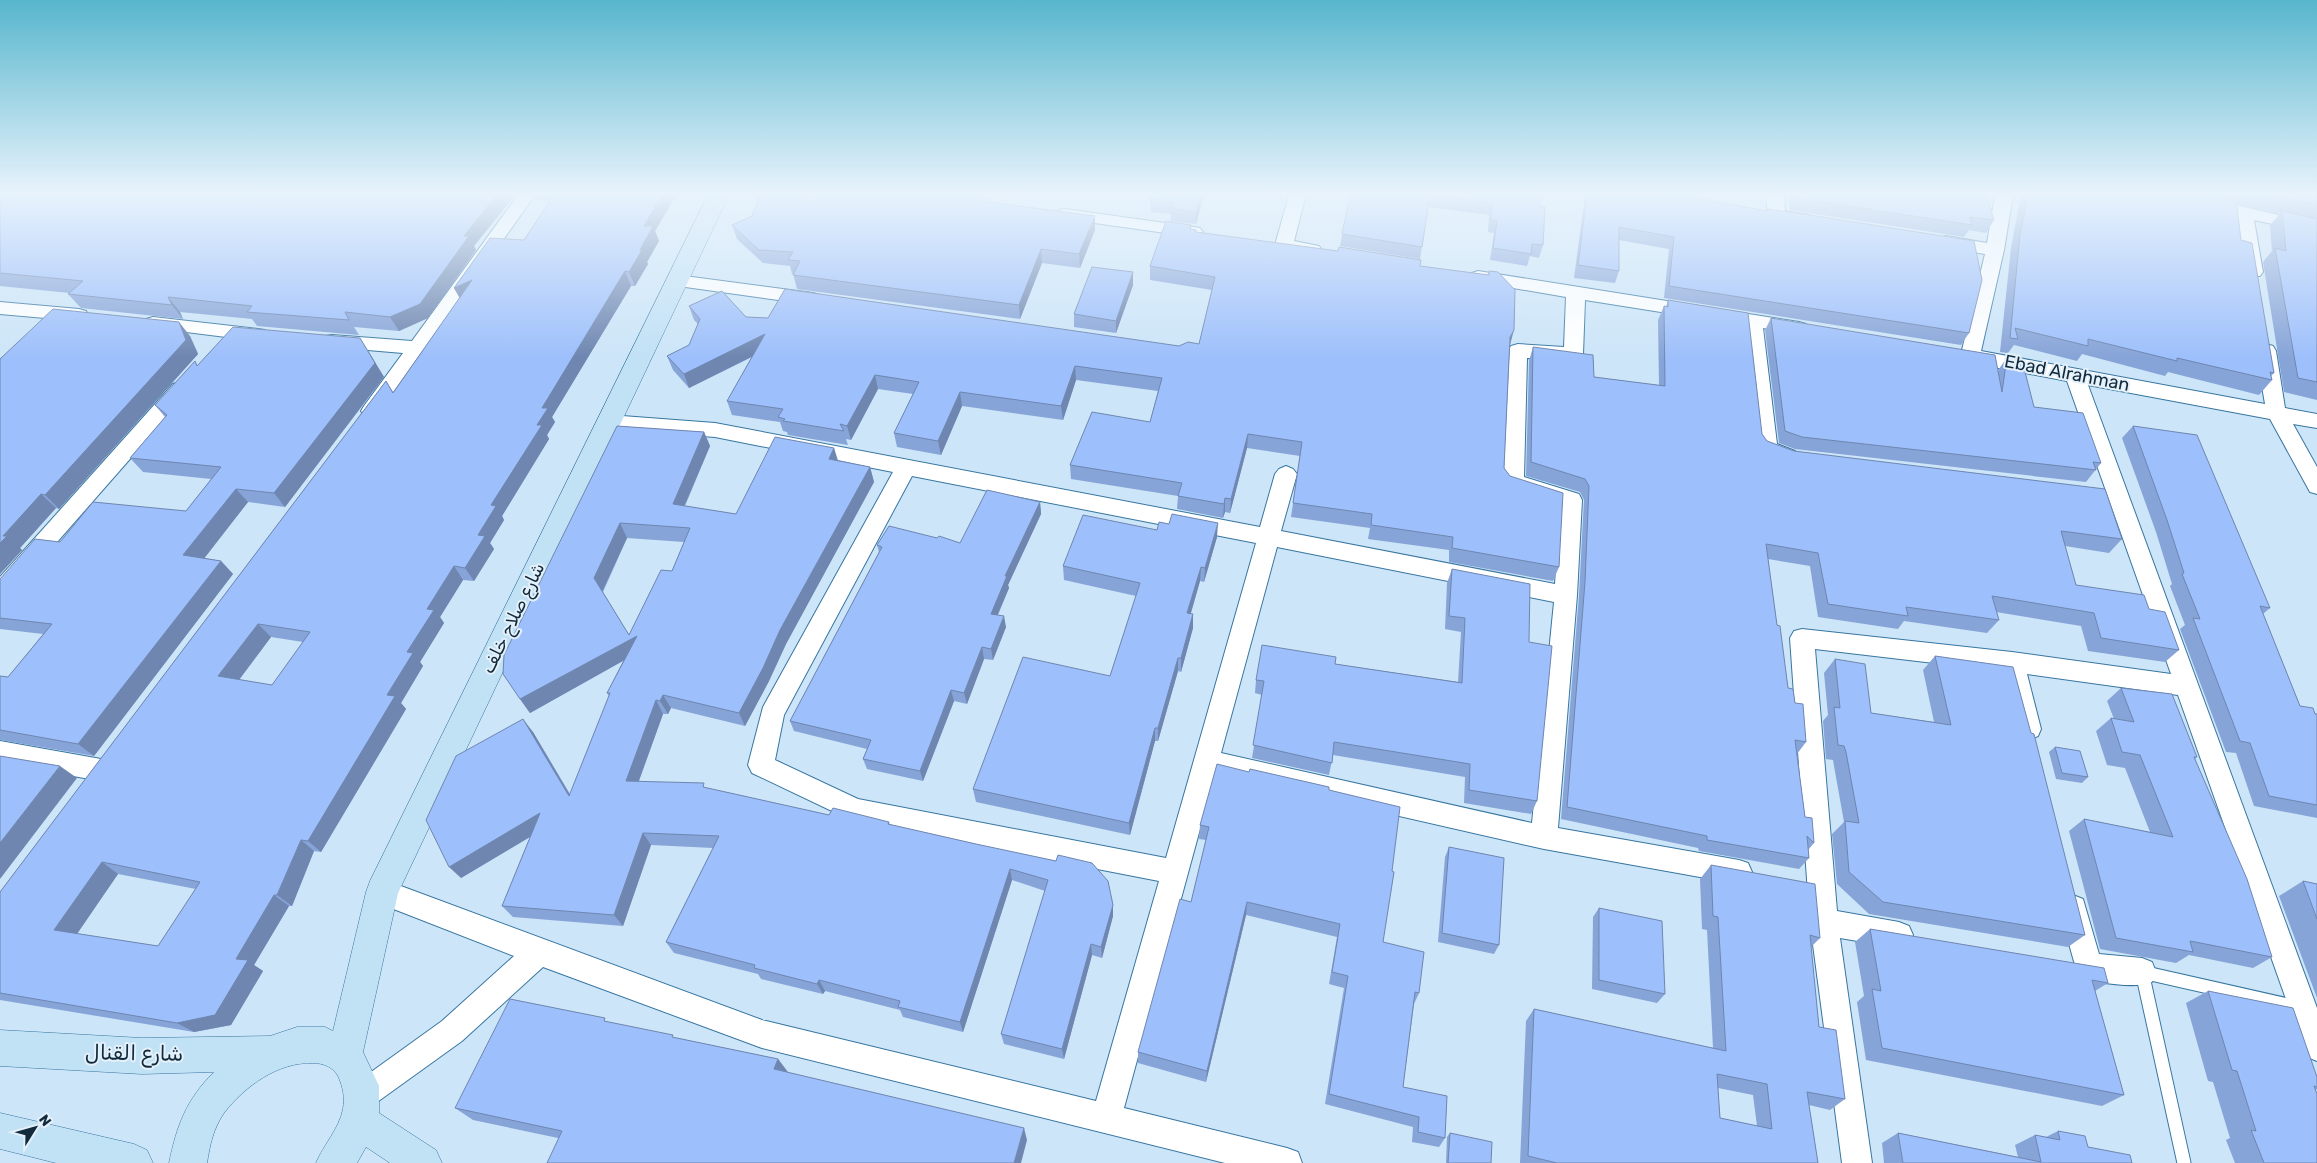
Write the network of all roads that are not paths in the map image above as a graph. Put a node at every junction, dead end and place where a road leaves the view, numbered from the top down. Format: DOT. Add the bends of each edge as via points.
graph roads {
  1 [pos="489,249"];
  2 [pos="692,249"];
  3 [pos="1310,249"];
  4 [pos="1990,249"];
  5 [pos="2250,249"];
  6 [pos="1995,250"];
  7 [pos="1332,253"];
  8 [pos="1458,274"];
  9 [pos="677,281"];
  10 [pos="2256,288"];
  11 [pos="1576,292"];
  12 [pos="832,301"];
  13 [pos="0,308"];
  14 [pos="62,313"];
  15 [pos="102,318"];
  16 [pos="1752,319"];
  17 [pos="132,321"];
  18 [pos="1818,331"];
  19 [pos="42,333"];
  20 [pos="280,336"];
  21 [pos="2264,336"];
  22 [pos="310,339"];
  23 [pos="419,348"];
  24 [pos="2075,375"];
  25 [pos="191,377"];
  26 [pos="2276,412"];
  27 [pos="2317,421"];
  28 [pos="609,422"];
  29 [pos="361,424"];
  30 [pos="1810,460"];
  31 [pos="907,466"];
  32 [pos="1286,474"];
  33 [pos="2317,486"];
  34 [pos="1269,536"];
  35 [pos="0,592"];
  36 [pos="1566,595"];
  37 [pos="2012,662"];
  38 [pos="2186,686"];
  39 [pos="2034,748"];
  40 [pos="0,752"];
  41 [pos="1206,761"];
  42 [pos="83,794"];
  43 [pos="1544,837"];
  44 [pos="1175,872"];
  45 [pos="1763,876"];
  46 [pos="2067,881"];
  47 [pos="382,892"];
  48 [pos="1824,922"];
  49 [pos="1921,938"];
  50 [pos="539,952"];
  51 [pos="2058,962"];
  52 [pos="2088,966"];
  53 [pos="2142,972"];
  54 [pos="2303,1009"];
  55 [pos="2317,1047"];
  56 [pos="0,1048"];
  57 [pos="269,1053"];
  58 [pos="345,1055"];
  59 [pos="361,1108"];
  60 [pos="1106,1119"];
  61 [pos="0,1131"];
  62 [pos="134,1163"];
  63 [pos="188,1163"];
  64 [pos="335,1163"];
  65 [pos="423,1163"];
  66 [pos="1287,1163"];
  67 [pos="1857,1163"];
  68 [pos="2184,1163"];
  1 -- 23 [label="street"];
  2 -- 9 [label="main road, شارع صلاح خلف"];
  3 -- 7 [label="street"];
  4 -- 6 [label="street"];
  5 -- 10 [label="street"];
  6 -- 24 [label="street, Ebad Alrahman" via="1961,354"];
  8 -- 11 [label="street"];
  9 -- 12 [label="street"];
  9 -- 28 [label="main road, شارع صلاح خلف"];
  11 -- 16 [label="street"];
  11 -- 36 [label="street" via="1573,354 1518,350 1513,482 1571,500"];
  13 -- 14 [label="street"];
  14 -- 15 [label="street"];
  14 -- 19 [label="street"];
  16 -- 18 [label="street"];
  16 -- 30 [label="street" via="1767,448 1793,458"];
  17 -- 20 [label="street" via="224,340"];
  21 -- 26 [label="street"];
  22 -- 23 [label="street"];
  23 -- 29 [label="street"];
  24 -- 26 [label="street, Ebad Alrahman"];
  24 -- 38 [label="street" via="2109,495"];
  25 -- 35 [label="street"];
  26 -- 27 [label="street, Ebad Alrahman"];
  26 -- 33 [label="street"];
  28 -- 31 [label="street" via="715,430"];
  28 -- 47 [label="main road, شارع صلاح خلف"];
  31 -- 34 [label="street"];
  31 -- 44 [label="street" via="772,714 761,765 856,810"];
  32 -- 34 [label="street"];
  34 -- 36 [label="street"];
  34 -- 41 [label="street"];
  36 -- 43 [label="street"];
  37 -- 38 [label="street"];
  37 -- 39 [label="street"];
  37 -- 48 [label="street" via="1802,638 1810,885"];
  38 -- 54 [label="street"];
  40 -- 42 [label="street" via="107,762"];
  41 -- 43 [label="street"];
  41 -- 44 [label="street"];
  43 -- 45 [label="street"];
  44 -- 60 [label="street"];
  46 -- 52 [label="street"];
  47 -- 50 [label="street"];
  47 -- 58 [label="main road, شارع صلاح خلف"];
  48 -- 49 [label="street"];
  48 -- 67 [label="street"];
  50 -- 59 [label="street"];
  50 -- 60 [label="street" via="762,1034"];
  51 -- 52 [label="street"];
  52 -- 53 [label="street"];
  53 -- 54 [label="lane"];
  53 -- 68 [label="lane"];
  54 -- 55 [label="street"];
  56 -- 57 [label="main road, شارع القنال" via="142,1056"];
  57 -- 58 [label="main road" via="297,1044 324,1045"];
  57 -- 63 [label="main road" via="240,1070 215,1093 197,1121 188,1151"];
  58 -- 59 [label="main road" via="359,1073"];
  59 -- 64 [label="main road" via="347,1148"];
  59 -- 65 [label="main road"];
  60 -- 66 [label="street"];
  61 -- 62 [label="main road"];
}
